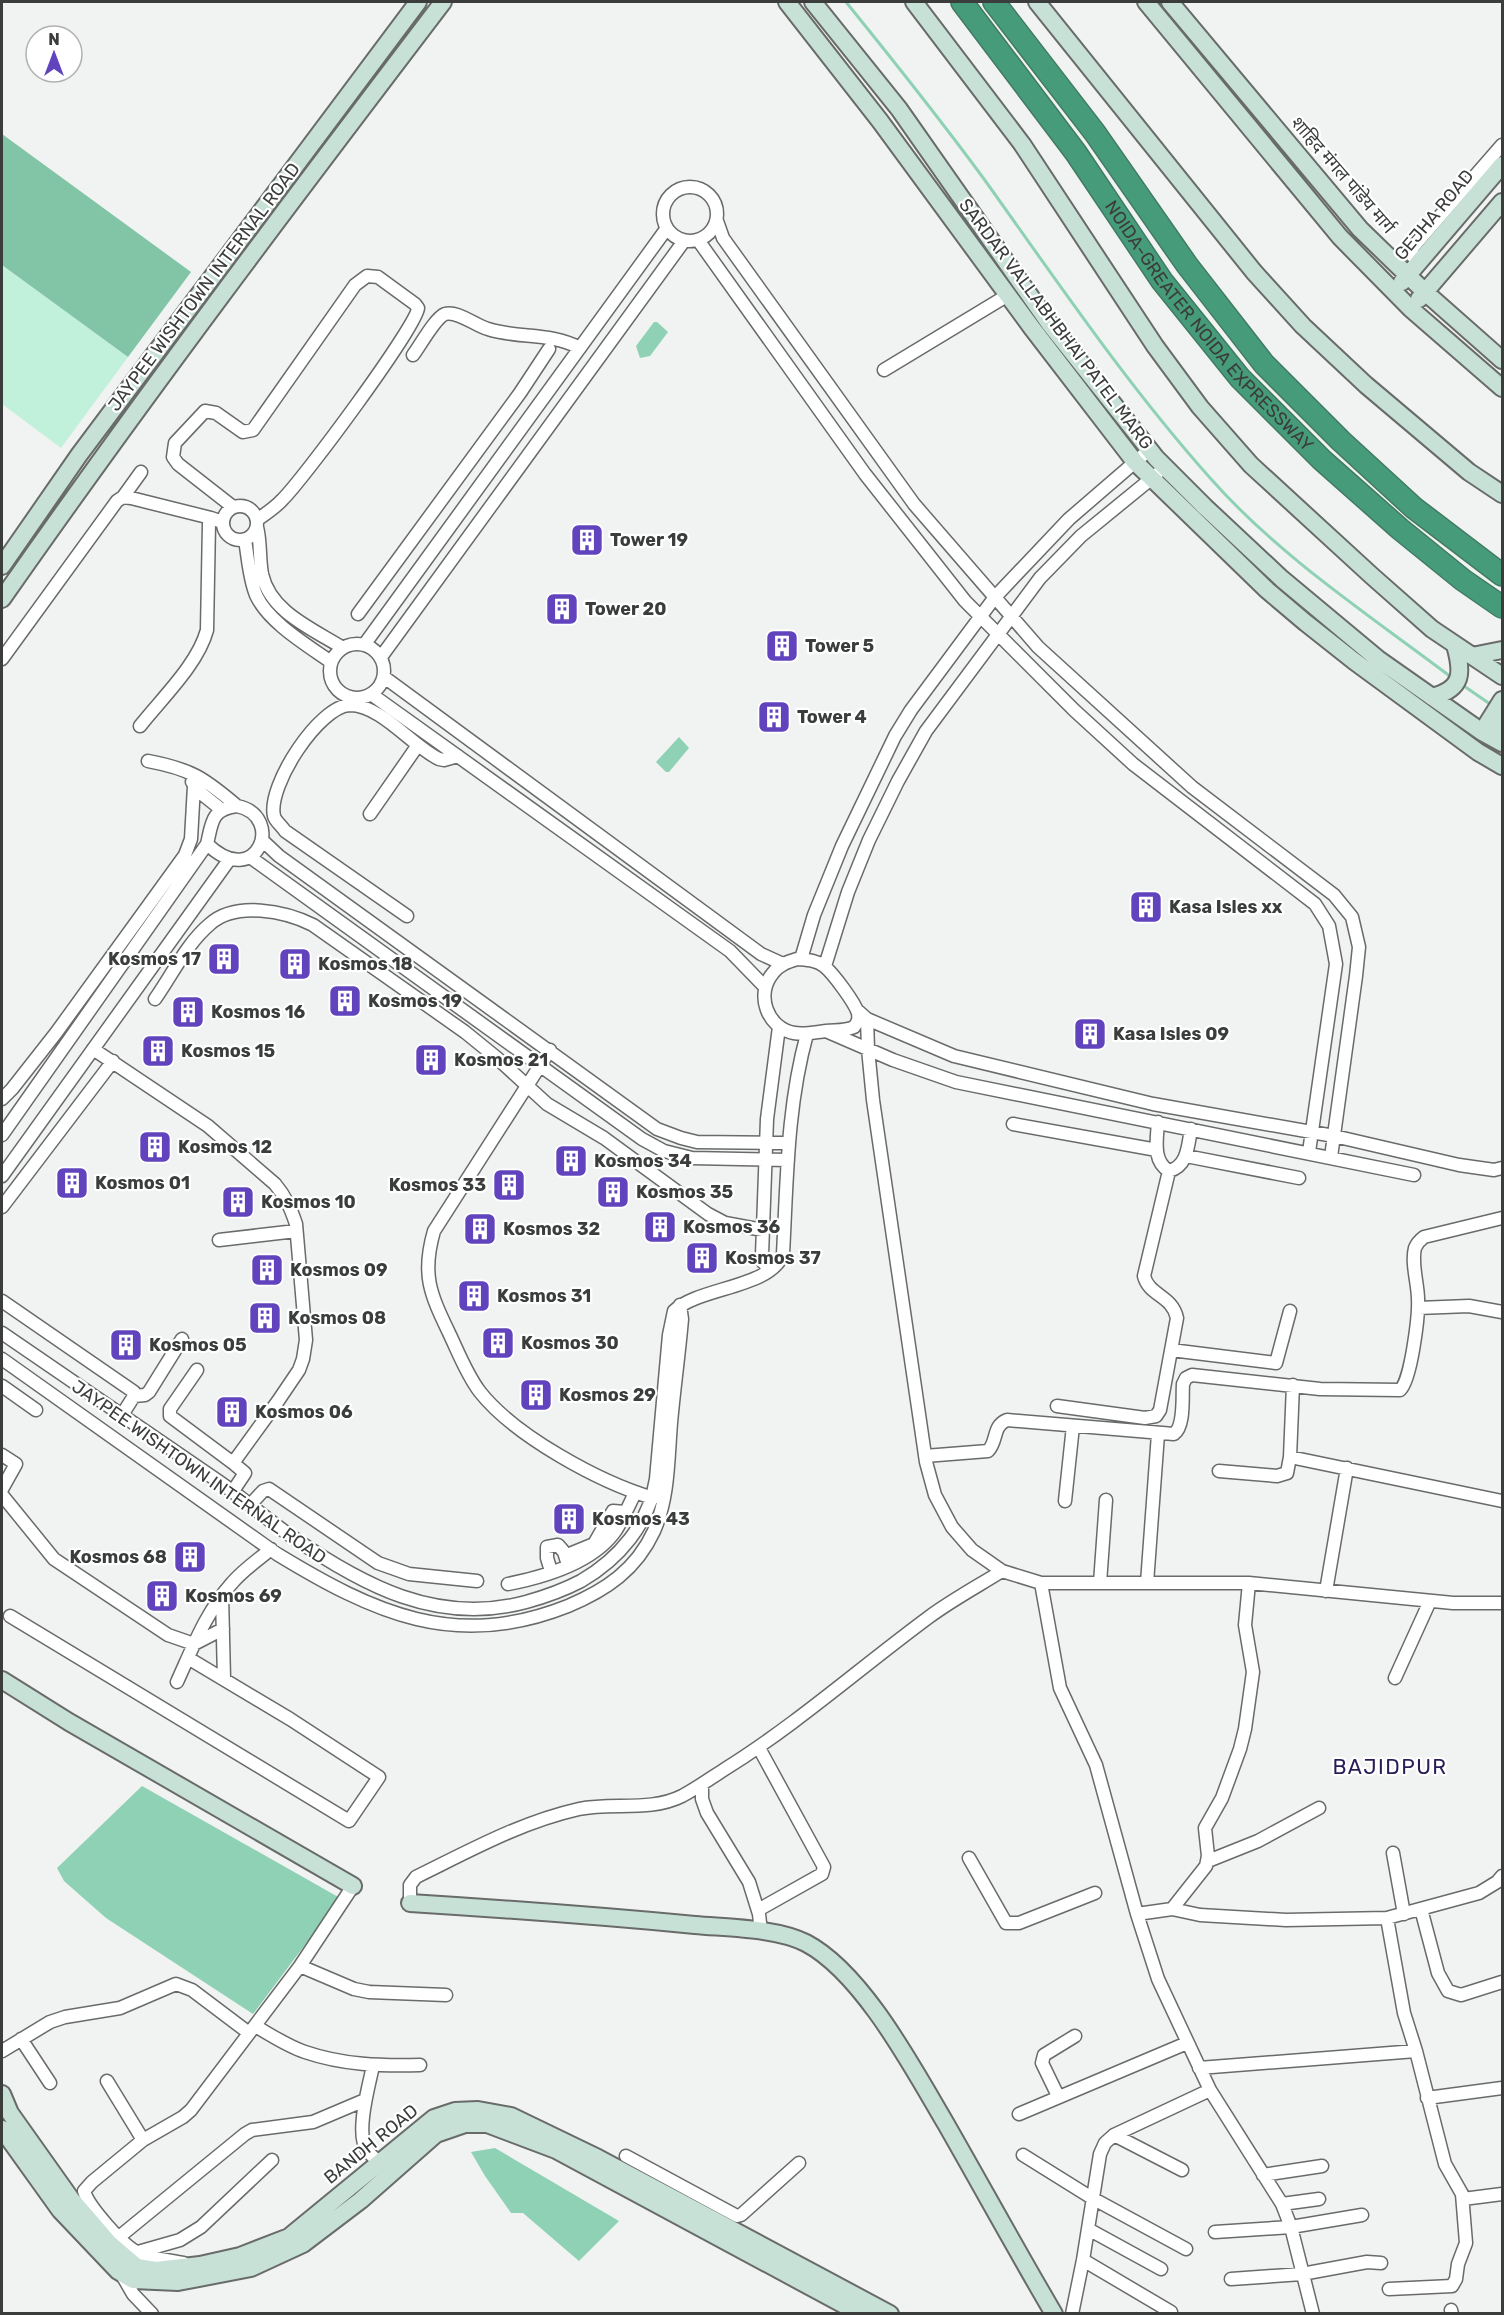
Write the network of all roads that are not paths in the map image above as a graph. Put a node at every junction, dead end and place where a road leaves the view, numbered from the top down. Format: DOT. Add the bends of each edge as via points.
graph roads {
  1 [pos="418,2"];
  2 [pos="443,2"];
  3 [pos="787,2"];
  4 [pos="813,2"];
  5 [pos="914,2"];
  6 [pos="962,2"];
  7 [pos="994,2"];
  8 [pos="1037,2"];
  9 [pos="1146,2"];
  10 [pos="1170,2"];
  11 [pos="1503,145"];
  12 [pos="1503,165"];
  13 [pos="1503,202"];
  14 [pos="717,221"];
  15 [pos="667,228"];
  16 [pos="698,240"];
  17 [pos="684,241"];
  18 [pos="1414,270"];
  19 [pos="1394,291"];
  20 [pos="1425,292"];
  21 [pos="1008,295"];
  22 [pos="1411,309"];
  23 [pos="537,337"];
  24 [pos="580,348"];
  25 [pos="549,349"];
  26 [pos="413,355"];
  27 [pos="1503,360"];
  28 [pos="570,362"];
  29 [pos="884,370"];
  30 [pos="1503,388"];
  31 [pos="1149,450"];
  32 [pos="1135,462"];
  33 [pos="1165,468"];
  34 [pos="141,472"];
  35 [pos="1151,479"];
  36 [pos="1503,494"];
  37 [pos="123,497"];
  38 [pos="233,507"];
  39 [pos="217,520"];
  40 [pos="257,524"];
  41 [pos="245,540"];
  42 [pos="2,566"];
  43 [pos="1503,574"];
  44 [pos="994,597"];
  45 [pos="2,599"];
  46 [pos="1503,607"];
  47 [pos="358,614"];
  48 [pos="980,616"];
  49 [pos="1011,616"];
  50 [pos="997,633"];
  51 [pos="364,645"];
  52 [pos="1455,645"];
  53 [pos="343,648"];
  54 [pos="1503,650"];
  55 [pos="1472,656"];
  56 [pos="381,657"];
  57 [pos="2,659"];
  58 [pos="332,662"];
  59 [pos="1503,676"];
  60 [pos="384,677"];
  61 [pos="371,694"];
  62 [pos="1432,697"];
  63 [pos="1503,700"];
  64 [pos="1503,723"];
  65 [pos="140,726"];
  66 [pos="1137,737"];
  67 [pos="1493,738"];
  68 [pos="418,745"];
  69 [pos="1120,752"];
  70 [pos="458,756"];
  71 [pos="148,761"];
  72 [pos="1503,766"];
  73 [pos="193,780"];
  74 [pos="237,806"];
  75 [pos="222,810"];
  76 [pos="370,814"];
  77 [pos="262,840"];
  78 [pos="207,844"];
  79 [pos="250,857"];
  80 [pos="229,860"];
  81 [pos="406,916"];
  82 [pos="184,922"];
  83 [pos="200,933"];
  84 [pos="801,959"];
  85 [pos="783,964"];
  86 [pos="825,966"];
  87 [pos="765,987"];
  88 [pos="155,999"];
  89 [pos="857,1010"];
  90 [pos="867,1019"];
  91 [pos="779,1027"];
  92 [pos="826,1031"];
  93 [pos="807,1034"];
  94 [pos="93,1049"];
  95 [pos="550,1050"];
  96 [pos="867,1050"];
  97 [pos="525,1054"];
  98 [pos="113,1061"];
  99 [pos="540,1065"];
  100 [pos="512,1071"];
  101 [pos="527,1086"];
  102 [pos="2,1099"];
  103 [pos="1158,1122"];
  104 [pos="1012,1124"];
  105 [pos="1191,1129"];
  106 [pos="1311,1132"];
  107 [pos="2,1135"];
  108 [pos="1334,1136"];
  109 [pos="766,1143"];
  110 [pos="788,1143"];
  111 [pos="1157,1150"];
  112 [pos="1309,1152"];
  113 [pos="1186,1156"];
  114 [pos="1331,1157"];
  115 [pos="765,1160"];
  116 [pos="788,1160"];
  117 [pos="1503,1168"];
  118 [pos="1169,1171"];
  119 [pos="1414,1175"];
  120 [pos="2,1176"];
  121 [pos="1299,1178"];
  122 [pos="2,1208"];
  123 [pos="1503,1218"];
  124 [pos="763,1230"];
  125 [pos="296,1231"];
  126 [pos="219,1240"];
  127 [pos="770,1270"];
  128 [pos="2,1301"];
  129 [pos="680,1305"];
  130 [pos="1418,1308"];
  131 [pos="1290,1311"];
  132 [pos="1503,1312"];
  133 [pos="2,1333"];
  134 [pos="182,1339"];
  135 [pos="1171,1350"];
  136 [pos="2,1359"];
  137 [pos="197,1370"];
  138 [pos="2,1386"];
  139 [pos="1293,1386"];
  140 [pos="134,1396"];
  141 [pos="1058,1406"];
  142 [pos="36,1410"];
  143 [pos="122,1415"];
  144 [pos="1073,1426"];
  145 [pos="1158,1434"];
  146 [pos="2,1455"];
  147 [pos="925,1456"];
  148 [pos="1290,1457"];
  149 [pos="233,1462"];
  150 [pos="1347,1468"];
  151 [pos="1219,1471"];
  152 [pos="2,1489"];
  153 [pos="233,1491"];
  154 [pos="635,1493"];
  155 [pos="2,1495"];
  156 [pos="653,1498"];
  157 [pos="1106,1500"];
  158 [pos="1065,1501"];
  159 [pos="1503,1501"];
  160 [pos="250,1505"];
  161 [pos="271,1549"];
  162 [pos="570,1559"];
  163 [pos="551,1571"];
  164 [pos="1002,1571"];
  165 [pos="477,1581"];
  166 [pos="1041,1583"];
  167 [pos="1100,1583"];
  168 [pos="1147,1583"];
  169 [pos="1249,1583"];
  170 [pos="508,1584"];
  171 [pos="373,1586"];
  172 [pos="1326,1591"];
  173 [pos="222,1596"];
  174 [pos="361,1600"];
  175 [pos="1430,1601"];
  176 [pos="1502,1602"];
  177 [pos="10,1616"];
  178 [pos="223,1629"];
  179 [pos="194,1644"];
  180 [pos="188,1658"];
  181 [pos="1395,1678"];
  182 [pos="224,1679"];
  183 [pos="2,1680"];
  184 [pos="177,1682"];
  185 [pos="759,1748"];
  186 [pos="702,1784"];
  187 [pos="1319,1808"];
  188 [pos="1393,1853"];
  189 [pos="969,1858"];
  190 [pos="1208,1861"];
  191 [pos="1501,1882"];
  192 [pos="353,1886"];
  193 [pos="1095,1893"];
  194 [pos="410,1903"];
  195 [pos="1172,1909"];
  196 [pos="1421,1909"];
  197 [pos="758,1910"];
  198 [pos="1137,1914"];
  199 [pos="1404,1914"];
  200 [pos="1386,1918"];
  201 [pos="761,1932"];
  202 [pos="300,1966"];
  203 [pos="1503,1982"];
  204 [pos="446,1995"];
  205 [pos="252,2030"];
  206 [pos="1075,2036"];
  207 [pos="21,2039"];
  208 [pos="1187,2043"];
  209 [pos="1416,2050"];
  210 [pos="2,2051"];
  211 [pos="420,2065"];
  212 [pos="373,2066"];
  213 [pos="1199,2068"];
  214 [pos="107,2081"];
  215 [pos="50,2083"];
  216 [pos="1503,2088"];
  217 [pos="1210,2090"];
  218 [pos="2,2094"];
  219 [pos="1058,2096"];
  220 [pos="1427,2098"];
  221 [pos="365,2100"];
  222 [pos="1019,2114"];
  223 [pos="2,2128"];
  224 [pos="1114,2135"];
  225 [pos="143,2140"];
  226 [pos="1023,2155"];
  227 [pos="626,2156"];
  228 [pos="272,2160"];
  229 [pos="799,2163"];
  230 [pos="1322,2166"];
  231 [pos="385,2168"];
  232 [pos="1182,2170"];
  233 [pos="1263,2175"];
  234 [pos="1503,2194"];
  235 [pos="1092,2198"];
  236 [pos="1319,2199"];
  237 [pos="1462,2199"];
  238 [pos="1282,2204"];
  239 [pos="1362,2215"];
  240 [pos="1291,2227"];
  241 [pos="1088,2229"];
  242 [pos="1215,2232"];
  243 [pos="120,2237"];
  244 [pos="1186,2249"];
  245 [pos="137,2252"];
  246 [pos="1083,2260"];
  247 [pos="1381,2264"];
  248 [pos="194,2265"];
  249 [pos="1161,2270"];
  250 [pos="1302,2274"];
  251 [pos="122,2275"];
  252 [pos="1231,2279"];
  253 [pos="1389,2289"];
  254 [pos="1171,2312"];
  255 [pos="153,2313"];
  256 [pos="861,2313"];
  257 [pos="890,2313"];
  258 [pos="1054,2313"];
  259 [pos="1072,2313"];
  260 [pos="1313,2313"];
  1 -- 42 [label="street, JAYPEE WISHTOWN INTERNAL ROAD" via="79,456"];
  2 -- 45 [label="street, JAYPEE WISHTOWN INTERNAL ROAD" via="267,233"];
  3 -- 21 [label="street, SARDAR VALLABHBHAI PATEL MARG"];
  4 -- 31 [label="street, SARDAR VALLABHBHAI PATEL MARG" via="899,109 1049,323"];
  5 -- 52 [label="street" via="1022,144 1155,346 1200,407 1251,465 1302,513"];
  6 -- 46 [label="highway, NOIDA-GREATER NOIDA EXPRESSWAY" via="1076,153 1162,281 1240,378 1322,460 1400,529 1462,580"];
  7 -- 43 [label="highway, NOIDA-GREATER NOIDA EXPRESSWAY" via="1095,133 1187,266 1264,364 1414,508"];
  8 -- 36 [label="street" via="1254,272 1303,326 1469,472"];
  9 -- 19 [label="street" via="1340,237"];
  10 -- 18 [label="street, शाहिद मंगल पांडेय मार्ग" via="1360,229"];
  11 -- 18 [label="street" via="1413,247"];
  12 -- 18 [label="street, GEJHA ROAD"];
  13 -- 20 [label="street"];
  14 -- 15 [label="street" via="714,200 697,188 686,188 668,198 663,219"];
  14 -- 16 [label="street"];
  14 -- 44 [label="street" via="723,238 914,504"];
  15 -- 17 [label="street"];
  15 -- 24 [label="street"];
  16 -- 17 [label="street"];
  16 -- 48 [label="street" via="865,474"];
  17 -- 56 [label="street"];
  18 -- 19 [label="street, GEJHA ROAD"];
  18 -- 20 [label="street, शाहिद मंगल पांडेय मार्ग"];
  19 -- 22 [label="street"];
  20 -- 22 [label="street"];
  20 -- 27 [label="street, शाहिद मंगल पांडेय मार्ग"];
  21 -- 29 [label="street"];
  21 -- 32 [label="street, SARDAR VALLABHBHAI PATEL MARG"];
  22 -- 30 [label="street"];
  23 -- 24 [label="street" via="555,338"];
  23 -- 25 [label="street"];
  23 -- 26 [label="street" via="488,329 447,314 439,318"];
  24 -- 28 [label="street"];
  25 -- 28 [label="street"];
  25 -- 47 [label="street"];
  28 -- 51 [label="street"];
  31 -- 32 [label="street"];
  31 -- 33 [label="street, SARDAR VALLABHBHAI PATEL MARG"];
  32 -- 35 [label="street, SARDAR VALLABHBHAI PATEL MARG"];
  32 -- 44 [label="street" via="1069,519"];
  33 -- 35 [label="street"];
  33 -- 62 [label="street, SARDAR VALLABHBHAI PATEL MARG" via="1282,579 1378,659"];
  34 -- 37 [label="street"];
  35 -- 49 [label="street" via="1081,536 1040,578"];
  35 -- 72 [label="street, SARDAR VALLABHBHAI PATEL MARG" via="1306,623 1478,752"];
  37 -- 39 [label="street"];
  37 -- 57 [label="street"];
  38 -- 39 [label="street"];
  38 -- 40 [label="street" via="249,509"];
  38 -- 40 [label="street" via="178,464 173,457 175,443 206,411 216,413 243,432 253,430 355,285 361,278 378,277 415,304 417,314 303,475"];
  39 -- 41 [label="street" via="229,537"];
  39 -- 65 [label="street" via="209,523 204,642"];
  40 -- 41 [label="street"];
  40 -- 53 [label="street" via="262,571 272,599"];
  41 -- 58 [label="street" via="253,585 266,610"];
  44 -- 48 [label="street"];
  44 -- 49 [label="street"];
  48 -- 50 [label="street"];
  48 -- 84 [label="street" via="895,736 824,887"];
  49 -- 50 [label="street"];
  49 -- 66 [label="street" via="1038,647"];
  50 -- 69 [label="street"];
  50 -- 86 [label="street" via="927,731 898,781 848,892"];
  51 -- 53 [label="street"];
  51 -- 56 [label="street"];
  52 -- 55 [label="street"];
  52 -- 62 [label="street" via="1460,665 1455,684"];
  53 -- 58 [label="street"];
  54 -- 55 [label="street"];
  55 -- 59 [label="street"];
  56 -- 60 [label="street"];
  58 -- 61 [label="street" via="330,675 341,693 362,698"];
  60 -- 61 [label="street"];
  60 -- 85 [label="street" via="761,954"];
  61 -- 70 [label="street"];
  62 -- 67 [label="street, SARDAR VALLABHBHAI PATEL MARG"];
  63 -- 67 [label="street"];
  64 -- 67 [label="street"];
  66 -- 69 [label="street"];
  66 -- 108 [label="street" via="1192,787 1334,895 1352,917 1359,947"];
  68 -- 70 [label="street" via="439,759"];
  68 -- 76 [label="street"];
  68 -- 81 [label="street" via="371,710 350,705 338,707 326,714 285,768 274,798 274,817 285,831"];
  69 -- 106 [label="street" via="1315,904 1329,926 1336,964"];
  70 -- 87 [label="street" via="730,951"];
  71 -- 73 [label="street" via="174,766"];
  73 -- 74 [label="street" via="204,778"];
  73 -- 75 [label="street"];
  73 -- 102 [label="street" via="191,839 185,855 56,1033"];
  74 -- 75 [label="street"];
  74 -- 77 [label="street" via="259,819"];
  75 -- 78 [label="street" via="209,827"];
  77 -- 79 [label="street"];
  77 -- 95 [label="street"];
  78 -- 80 [label="street"];
  78 -- 107 [label="street"];
  79 -- 80 [label="street"];
  79 -- 97 [label="street"];
  80 -- 82 [label="street"];
  82 -- 83 [label="street"];
  82 -- 94 [label="street"];
  83 -- 88 [label="street"];
  83 -- 100 [label="street" via="223,915 294,915 313,924 456,1026"];
  84 -- 85 [label="street"];
  84 -- 86 [label="street"];
  85 -- 87 [label="street"];
  86 -- 89 [label="street"];
  87 -- 91 [label="street" via="764,1002"];
  89 -- 90 [label="street"];
  89 -- 92 [label="street" via="854,1027"];
  90 -- 96 [label="street"];
  90 -- 106 [label="street" via="954,1056 1153,1104"];
  91 -- 93 [label="street"];
  91 -- 109 [label="street"];
  92 -- 93 [label="street"];
  92 -- 96 [label="street"];
  93 -- 110 [label="street"];
  94 -- 98 [label="street"];
  94 -- 120 [label="street"];
  95 -- 99 [label="street"];
  95 -- 109 [label="street" via="657,1129 697,1142"];
  96 -- 103 [label="street" via="956,1082"];
  96 -- 147 [label="street"];
  97 -- 99 [label="street"];
  97 -- 100 [label="street"];
  98 -- 122 [label="street"];
  98 -- 125 [label="street" via="208,1126 275,1184 290,1207"];
  99 -- 101 [label="street"];
  99 -- 115 [label="street" via="642,1139 664,1150 692,1158"];
  100 -- 101 [label="street"];
  101 -- 124 [label="street" via="547,1104 604,1138 716,1220"];
  101 -- 154 [label="street" via="434,1231 428,1253 428,1283 467,1371 500,1413 573,1464"];
  103 -- 105 [label="street"];
  103 -- 111 [label="street"];
  104 -- 111 [label="street"];
  105 -- 112 [label="street"];
  105 -- 113 [label="street"];
  106 -- 108 [label="street"];
  106 -- 112 [label="street"];
  108 -- 114 [label="street"];
  108 -- 117 [label="street" via="1459,1165"];
  109 -- 110 [label="street"];
  109 -- 115 [label="street"];
  110 -- 116 [label="street"];
  111 -- 118 [label="street" via="1159,1162"];
  112 -- 114 [label="street"];
  113 -- 118 [label="street" via="1176,1169"];
  113 -- 121 [label="street"];
  114 -- 119 [label="street"];
  115 -- 116 [label="street"];
  115 -- 124 [label="street"];
  116 -- 127 [label="street" via="783,1254"];
  118 -- 135 [label="street" via="1144,1276 1146,1283 1176,1311"];
  123 -- 130 [label="street" via="1419,1241 1415,1253"];
  124 -- 127 [label="street" via="762,1261"];
  125 -- 126 [label="street"];
  125 -- 149 [label="street" via="306,1340 303,1359"];
  127 -- 129 [label="street"];
  128 -- 140 [label="street" via="134,1392"];
  129 -- 156 [label="street, JAYPEE WISHTOWN INTERNAL ROAD" via="672,1315 669,1335"];
  129 -- 174 [label="street, JAYPEE WISHTOWN INTERNAL ROAD" via="661,1510 645,1548 614,1583 545,1615 473,1626 435,1624"];
  130 -- 132 [label="street" via="1468,1306"];
  130 -- 139 [label="street" via="1407,1380 1400,1390"];
  131 -- 135 [label="street" via="1276,1363"];
  133 -- 143 [label="street, JAYPEE WISHTOWN INTERNAL ROAD"];
  134 -- 140 [label="street" via="149,1392"];
  135 -- 141 [label="street" via="1156,1416 1145,1418"];
  136 -- 161 [label="street, JAYPEE WISHTOWN INTERNAL ROAD"];
  137 -- 149 [label="street" via="170,1416"];
  138 -- 142 [label="street"];
  139 -- 145 [label="street" via="1192,1375 1183,1384 1178,1431"];
  139 -- 148 [label="street"];
  140 -- 143 [label="street"];
  143 -- 153 [label="street, JAYPEE WISHTOWN INTERNAL ROAD"];
  144 -- 145 [label="street"];
  144 -- 147 [label="street" via="1007,1420 997,1427 988,1451"];
  144 -- 158 [label="street"];
  145 -- 168 [label="street"];
  146 -- 152 [label="street" via="16,1464"];
  147 -- 164 [label="street" via="935,1495 952,1527 972,1550"];
  148 -- 150 [label="street"];
  148 -- 151 [label="street" via="1284,1475"];
  149 -- 153 [label="street" via="245,1473"];
  150 -- 159 [label="street"];
  150 -- 172 [label="street"];
  153 -- 160 [label="street, JAYPEE WISHTOWN INTERNAL ROAD"];
  154 -- 156 [label="street"];
  154 -- 162 [label="street" via="625,1512 613,1511 594,1544"];
  155 -- 179 [label="street" via="54,1559 168,1635"];
  156 -- 171 [label="street, JAYPEE WISHTOWN INTERNAL ROAD" via="643,1521 600,1570 538,1599 481,1610 446,1608"];
  157 -- 167 [label="street"];
  160 -- 165 [label="street" via="269,1489 378,1563 409,1574"];
  160 -- 171 [label="street, JAYPEE WISHTOWN INTERNAL ROAD" via="290,1535"];
  161 -- 173 [label="street" via="239,1575"];
  161 -- 174 [label="street, JAYPEE WISHTOWN INTERNAL ROAD"];
  162 -- 163 [label="street"];
  162 -- 163 [label="street" via="558,1545 547,1547"];
  163 -- 170 [label="street"];
  164 -- 166 [label="street"];
  164 -- 185 [label="street" via="929,1618"];
  166 -- 167 [label="street"];
  166 -- 198 [label="street" via="1060,1688 1096,1765"];
  167 -- 168 [label="street"];
  168 -- 169 [label="street"];
  169 -- 172 [label="street"];
  169 -- 190 [label="street" via="1245,1625 1253,1672 1252,1692 1240,1749 1222,1798 1205,1828"];
  171 -- 174 [label="street"];
  172 -- 175 [label="street"];
  173 -- 178 [label="street"];
  173 -- 179 [label="street"];
  175 -- 176 [label="street"];
  175 -- 181 [label="street"];
  177 -- 182 [label="street" via="349,1821 379,1777"];
  178 -- 179 [label="street"];
  178 -- 182 [label="street"];
  179 -- 180 [label="street"];
  180 -- 182 [label="street"];
  180 -- 184 [label="street"];
  183 -- 192 [label="street"];
  185 -- 186 [label="street"];
  185 -- 197 [label="street" via="824,1867 822,1874"];
  186 -- 194 [label="street" via="668,1803 579,1809 481,1843 416,1877 410,1885"];
  186 -- 197 [label="street" via="703,1806 749,1882"];
  187 -- 190 [label="street" via="1264,1838"];
  188 -- 199 [label="street"];
  189 -- 193 [label="street" via="1003,1920 1011,1924"];
  190 -- 195 [label="street"];
  191 -- 196 [label="street" via="1479,1893"];
  192 -- 202 [label="street"];
  194 -- 201 [label="street" via="581,1914"];
  195 -- 198 [label="street"];
  195 -- 200 [label="street" via="1200,1915 1274,1919"];
  196 -- 199 [label="street"];
  196 -- 203 [label="street" via="1438,1973 1448,1991 1461,1995"];
  197 -- 201 [label="street"];
  198 -- 208 [label="street" via="1158,1979"];
  199 -- 200 [label="street"];
  200 -- 209 [label="street" via="1404,2013"];
  201 -- 258 [label="street" via="794,1937 808,1944 841,1971 871,2005 906,2056"];
  202 -- 204 [label="street" via="369,1992"];
  202 -- 205 [label="street"];
  205 -- 207 [label="street" via="192,1990 176,1984 120,2008 64,2017"];
  205 -- 212 [label="street" via="325,2058"];
  205 -- 225 [label="street" via="191,2110"];
  206 -- 219 [label="street" via="1044,2055 1042,2063"];
  207 -- 210 [label="street"];
  207 -- 215 [label="street"];
  208 -- 213 [label="street"];
  208 -- 219 [label="street"];
  209 -- 213 [label="street"];
  209 -- 220 [label="street"];
  211 -- 212 [label="street"];
  212 -- 221 [label="street"];
  213 -- 217 [label="street"];
  214 -- 225 [label="street"];
  216 -- 220 [label="street"];
  217 -- 224 [label="street"];
  217 -- 233 [label="street"];
  218 -- 248 [label="street, BANDH ROAD" via="10,2113 71,2199 126,2259 136,2267 156,2270"];
  219 -- 222 [label="street"];
  220 -- 237 [label="street" via="1445,2164"];
  221 -- 231 [label="street" via="363,2142"];
  221 -- 243 [label="street" via="313,2122 252,2130"];
  223 -- 251 [label="street" via="60,2210"];
  224 -- 232 [label="street"];
  224 -- 235 [label="street" via="1100,2154"];
  225 -- 243 [label="street" via="84,2191"];
  226 -- 235 [label="street"];
  227 -- 229 [label="street" via="737,2216"];
  228 -- 245 [label="street" via="201,2227 180,2240"];
  230 -- 233 [label="street"];
  231 -- 248 [label="street, BANDH ROAD" via="289,2237 240,2256"];
  231 -- 251 [label="street, BANDH ROAD" via="361,2200 303,2244 250,2268 178,2282 133,2280"];
  231 -- 256 [label="street, BANDH ROAD" via="436,2134 465,2124 488,2124 556,2150"];
  231 -- 257 [label="street, BANDH ROAD" via="434,2118 455,2111 477,2110 511,2116"];
  233 -- 238 [label="street"];
  234 -- 237 [label="street"];
  235 -- 241 [label="street"];
  235 -- 244 [label="street"];
  236 -- 238 [label="street"];
  237 -- 253 [label="street" via="1466,2243 1454,2283 1446,2287"];
  238 -- 240 [label="street"];
  239 -- 240 [label="street"];
  240 -- 242 [label="street"];
  240 -- 250 [label="street"];
  241 -- 246 [label="street"];
  241 -- 249 [label="street"];
  243 -- 245 [label="street"];
  245 -- 248 [label="street"];
  246 -- 254 [label="street"];
  246 -- 259 [label="street"];
  247 -- 250 [label="street" via="1366,2262"];
  250 -- 252 [label="street"];
  250 -- 260 [label="street"];
  251 -- 255 [label="street" via="133,2294"];
}
